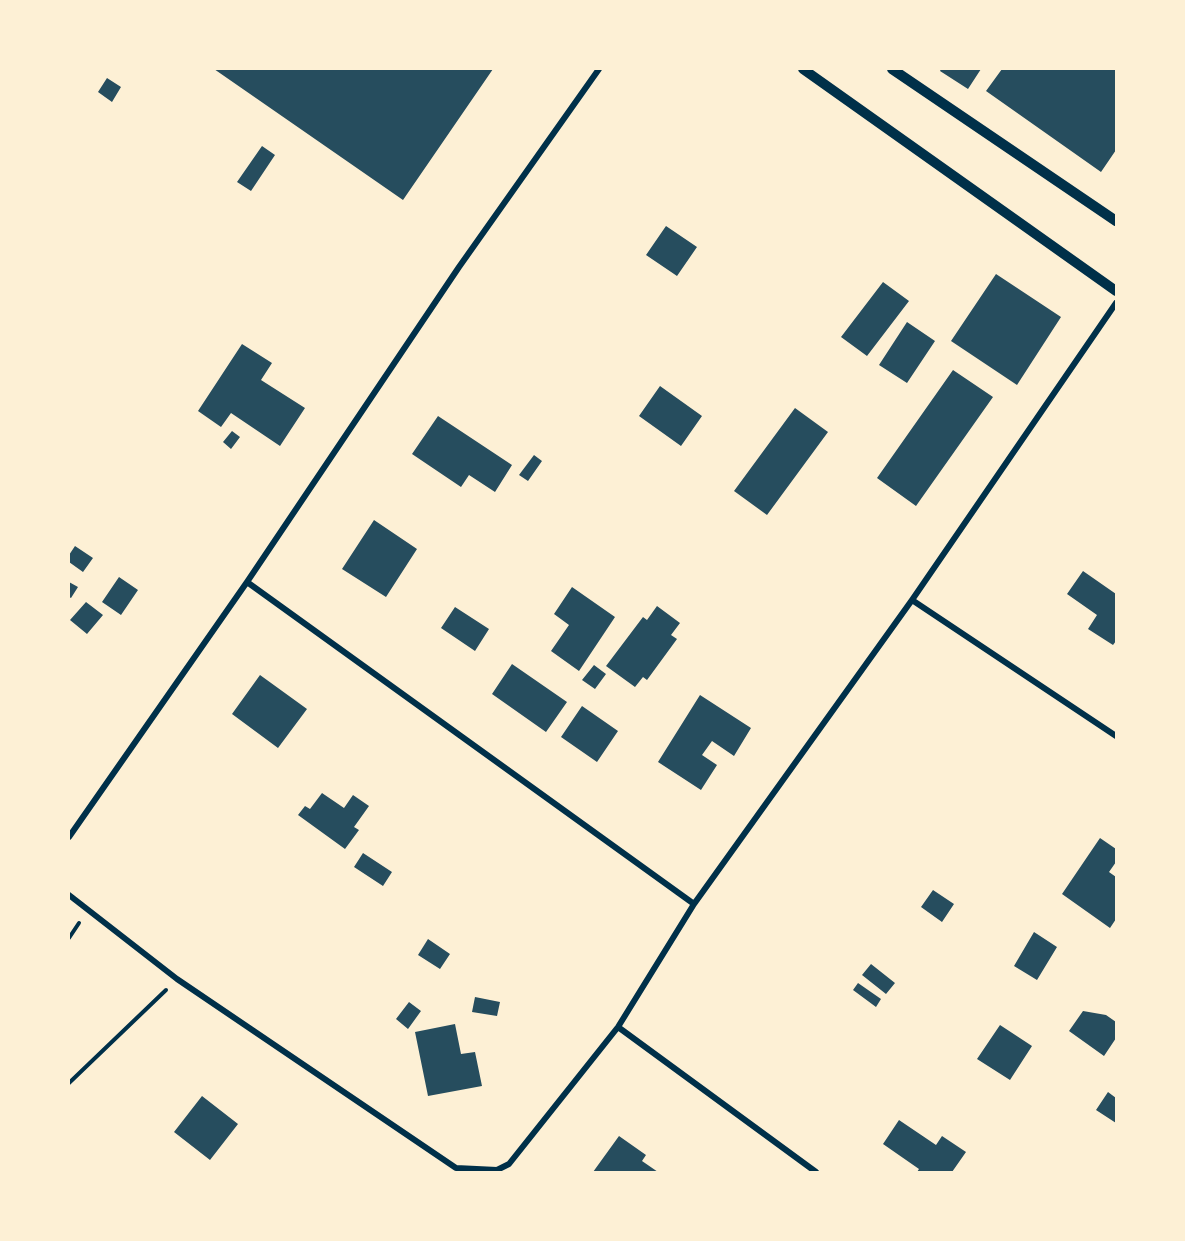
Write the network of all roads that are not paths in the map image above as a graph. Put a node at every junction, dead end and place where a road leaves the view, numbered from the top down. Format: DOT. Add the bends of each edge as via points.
graph roads {
  1 [pos="599,69"];
  2 [pos="803,69"];
  3 [pos="892,69"];
  4 [pos="1116,221"];
  5 [pos="1116,291"];
  6 [pos="1116,303"];
  7 [pos="247,582"];
  8 [pos="912,600"];
  9 [pos="1116,736"];
  10 [pos="69,837"];
  11 [pos="69,895"];
  12 [pos="694,904"];
  13 [pos="618,1027"];
  14 [pos="816,1172"];
  1 -- 7 [label="street" via="459,267"];
  2 -- 5 [label="street"];
  3 -- 4 [label="street"];
  6 -- 8 [label="street"];
  7 -- 10 [label="street"];
  7 -- 12 [label="street"];
  8 -- 9 [label="street"];
  8 -- 12 [label="street"];
  11 -- 13 [label="street" via="177,979 456,1168 497,1170 509,1164"];
  12 -- 13 [label="street"];
  13 -- 14 [label="street"];
}
